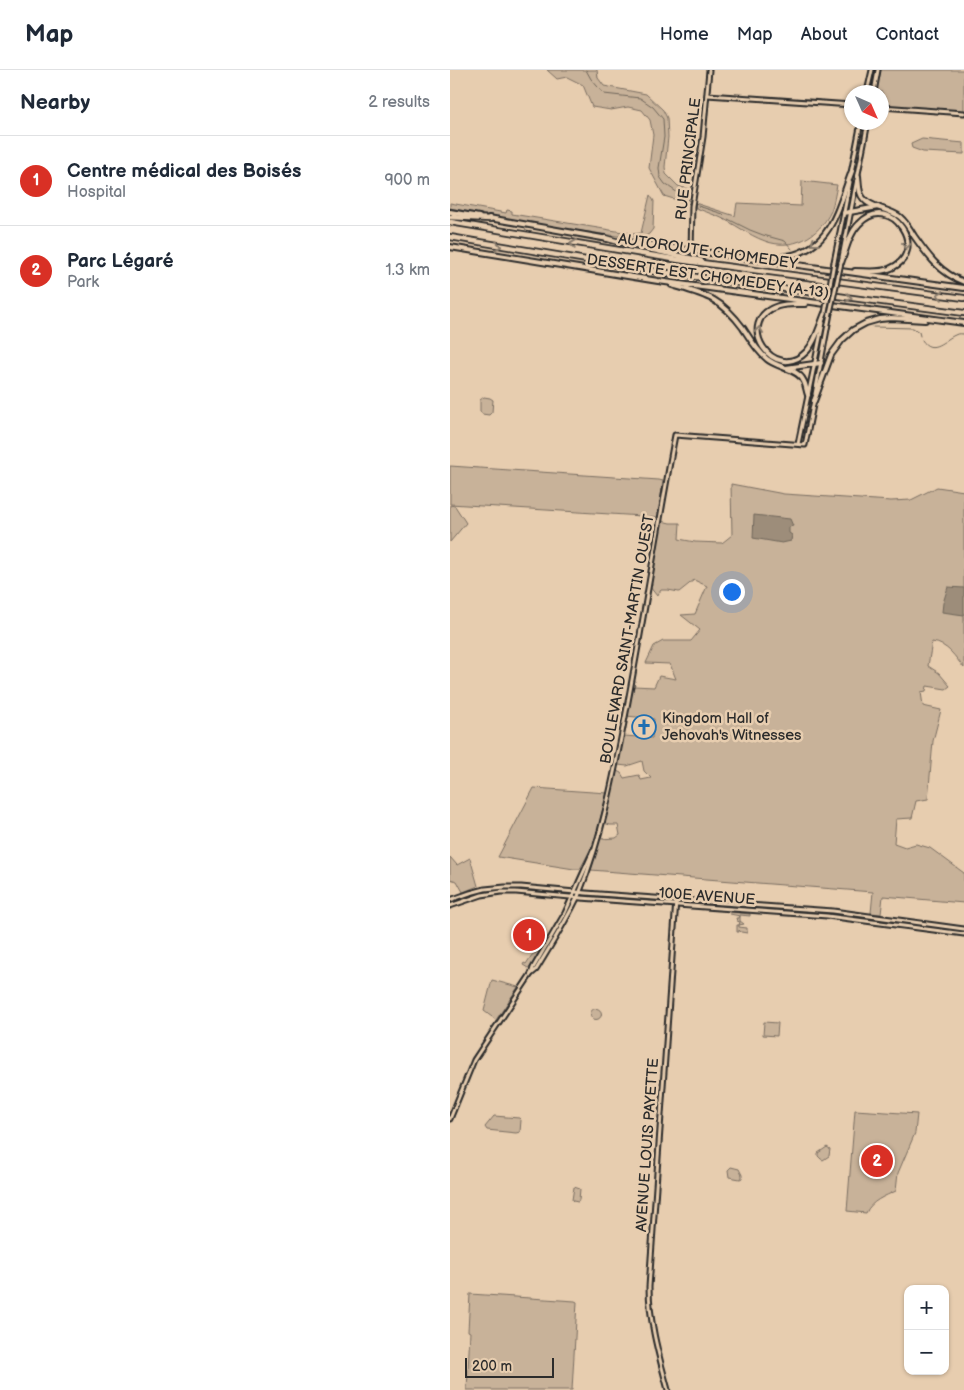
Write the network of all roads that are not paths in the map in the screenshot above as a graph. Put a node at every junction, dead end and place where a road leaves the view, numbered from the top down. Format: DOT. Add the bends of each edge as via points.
graph roads {
  1 [pos="709,70"];
  2 [pos="872,70"];
  3 [pos="878,70"];
  4 [pos="869,85"];
  5 [pos="875,85"];
  6 [pos="707,95"];
  7 [pos="844,104"];
  8 [pos="889,108"];
  9 [pos="964,113"];
  10 [pos="860,130"];
  11 [pos="867,130"];
  12 [pos="852,172"];
  13 [pos="858,176"];
  14 [pos="878,207"];
  15 [pos="450,212"];
  16 [pos="850,212"];
  17 [pos="844,213"];
  18 [pos="450,216"];
  19 [pos="490,219"];
  20 [pos="450,222"];
  21 [pos="450,237"];
  22 [pos="606,238"];
  23 [pos="450,247"];
  24 [pos="691,251"];
  25 [pos="725,256"];
  26 [pos="841,263"];
  27 [pos="725,266"];
  28 [pos="842,272"];
  29 [pos="658,281"];
  30 [pos="964,282"];
  31 [pos="964,288"];
  32 [pos="964,298"];
  33 [pos="822,304"];
  34 [pos="825,313"];
  35 [pos="964,313"];
  36 [pos="956,322"];
  37 [pos="964,323"];
  38 [pos="821,363"];
  39 [pos="815,364"];
  40 [pos="784,368"];
  41 [pos="808,395"];
  42 [pos="814,401"];
  43 [pos="798,444"];
  44 [pos="577,892"];
  45 [pos="575,897"];
  46 [pos="450,900"];
  47 [pos="676,900"];
  48 [pos="676,905"];
  49 [pos="450,906"];
  50 [pos="964,929"];
  51 [pos="964,934"];
  52 [pos="450,1119"];
  53 [pos="668,1390"];
  1 -- 6 [label="street, RUE PRINCIPALE"];
  2 -- 4 [label="street"];
  3 -- 5 [label="street"];
  6 -- 7 [label="street"];
  6 -- 24 [label="street, RUE PRINCIPALE" via="692,206"];
  8 -- 9 [label="street"];
  10 -- 12 [label="street"];
  11 -- 13 [label="street"];
  12 -- 17 [label="street"];
  12 -- 25 [label="main road, one-way" via="834,221 810,246 782,257"];
  13 -- 14 [label="main road" via="862,198"];
  13 -- 16 [label="street"];
  14 -- 16 [label="main road"];
  14 -- 30 [label="main road" via="900,218 934,263"];
  15 -- 19 [label="main road"];
  16 -- 17 [label="main road"];
  16 -- 26 [label="street"];
  17 -- 34 [label="street, bridge"];
  18 -- 19 [label="highway"];
  19 -- 22 [label="main road"];
  27 -- 20 [label="highway, AUTOROUTE CHOMEDEY, one-way"];
  21 -- 35 [label="highway, AUTOROUTE CHOMEDEY, one-way" via="652,271"];
  22 -- 24 [label="main road"];
  22 -- 27 [label="highway"];
  23 -- 29 [label="main road, DESSERTE EST CHOMEDEY (A-13)"];
  24 -- 25 [label="main road"];
  25 -- 28 [label="main road"];
  26 -- 28 [label="main road, one-way" via="854,231 866,219 885,215 903,228 907,248 896,265 883,270"];
  26 -- 38 [label="street, bridge"];
  32 -- 27 [label="highway, AUTOROUTE CHOMEDEY, one-way"];
  28 -- 31 [label="main road"];
  29 -- 33 [label="main road, DESSERTE EST CHOMEDEY (A-13)"];
  29 -- 40 [label="main road" via="719,302 734,316 762,354"];
  34 -- 33 [label="main road, one-way" via="810,346 795,359 773,357 760,343 759,324 770,310 783,305"];
  33 -- 36 [label="main road, DESSERTE EST CHOMEDEY (A-13)"];
  34 -- 39 [label="street"];
  36 -- 37 [label="main road, DESSERTE EST CHOMEDEY (A-13)"];
  36 -- 42 [label="main road" via="887,318 859,327 835,349"];
  38 -- 39 [label="main road"];
  38 -- 42 [label="street"];
  39 -- 40 [label="main road"];
  39 -- 41 [label="street"];
  40 -- 41 [label="main road" via="801,376"];
  41 -- 43 [label="street"];
  42 -- 43 [label="street" via="805,445"];
  43 -- 44 [label="street, BOULEVARD SAINT-MARTIN OUEST" via="675,435 612,781 592,858"];
  44 -- 45 [label="street, BOULEVARD SAINT-MARTIN OUEST"];
  44 -- 46 [label="street, 100E AVENUE" via="506,886 477,890"];
  44 -- 47 [label="street, 100E AVENUE"];
  45 -- 48 [label="street, 100E AVENUE"];
  45 -- 49 [label="street, 100E AVENUE" via="501,892 480,895"];
  45 -- 52 [label="street, BOULEVARD SAINT-MARTIN OUEST" via="568,917 536,970 474,1060"];
  47 -- 48 [label="street, AVENUE LOUIS PAYETTE"];
  47 -- 50 [label="street, 100E AVENUE" via="833,911"];
  48 -- 51 [label="street, 100E AVENUE" via="830,916"];
  48 -- 53 [label="street, AVENUE LOUIS PAYETTE" via="649,1284 652,1326"];
}
